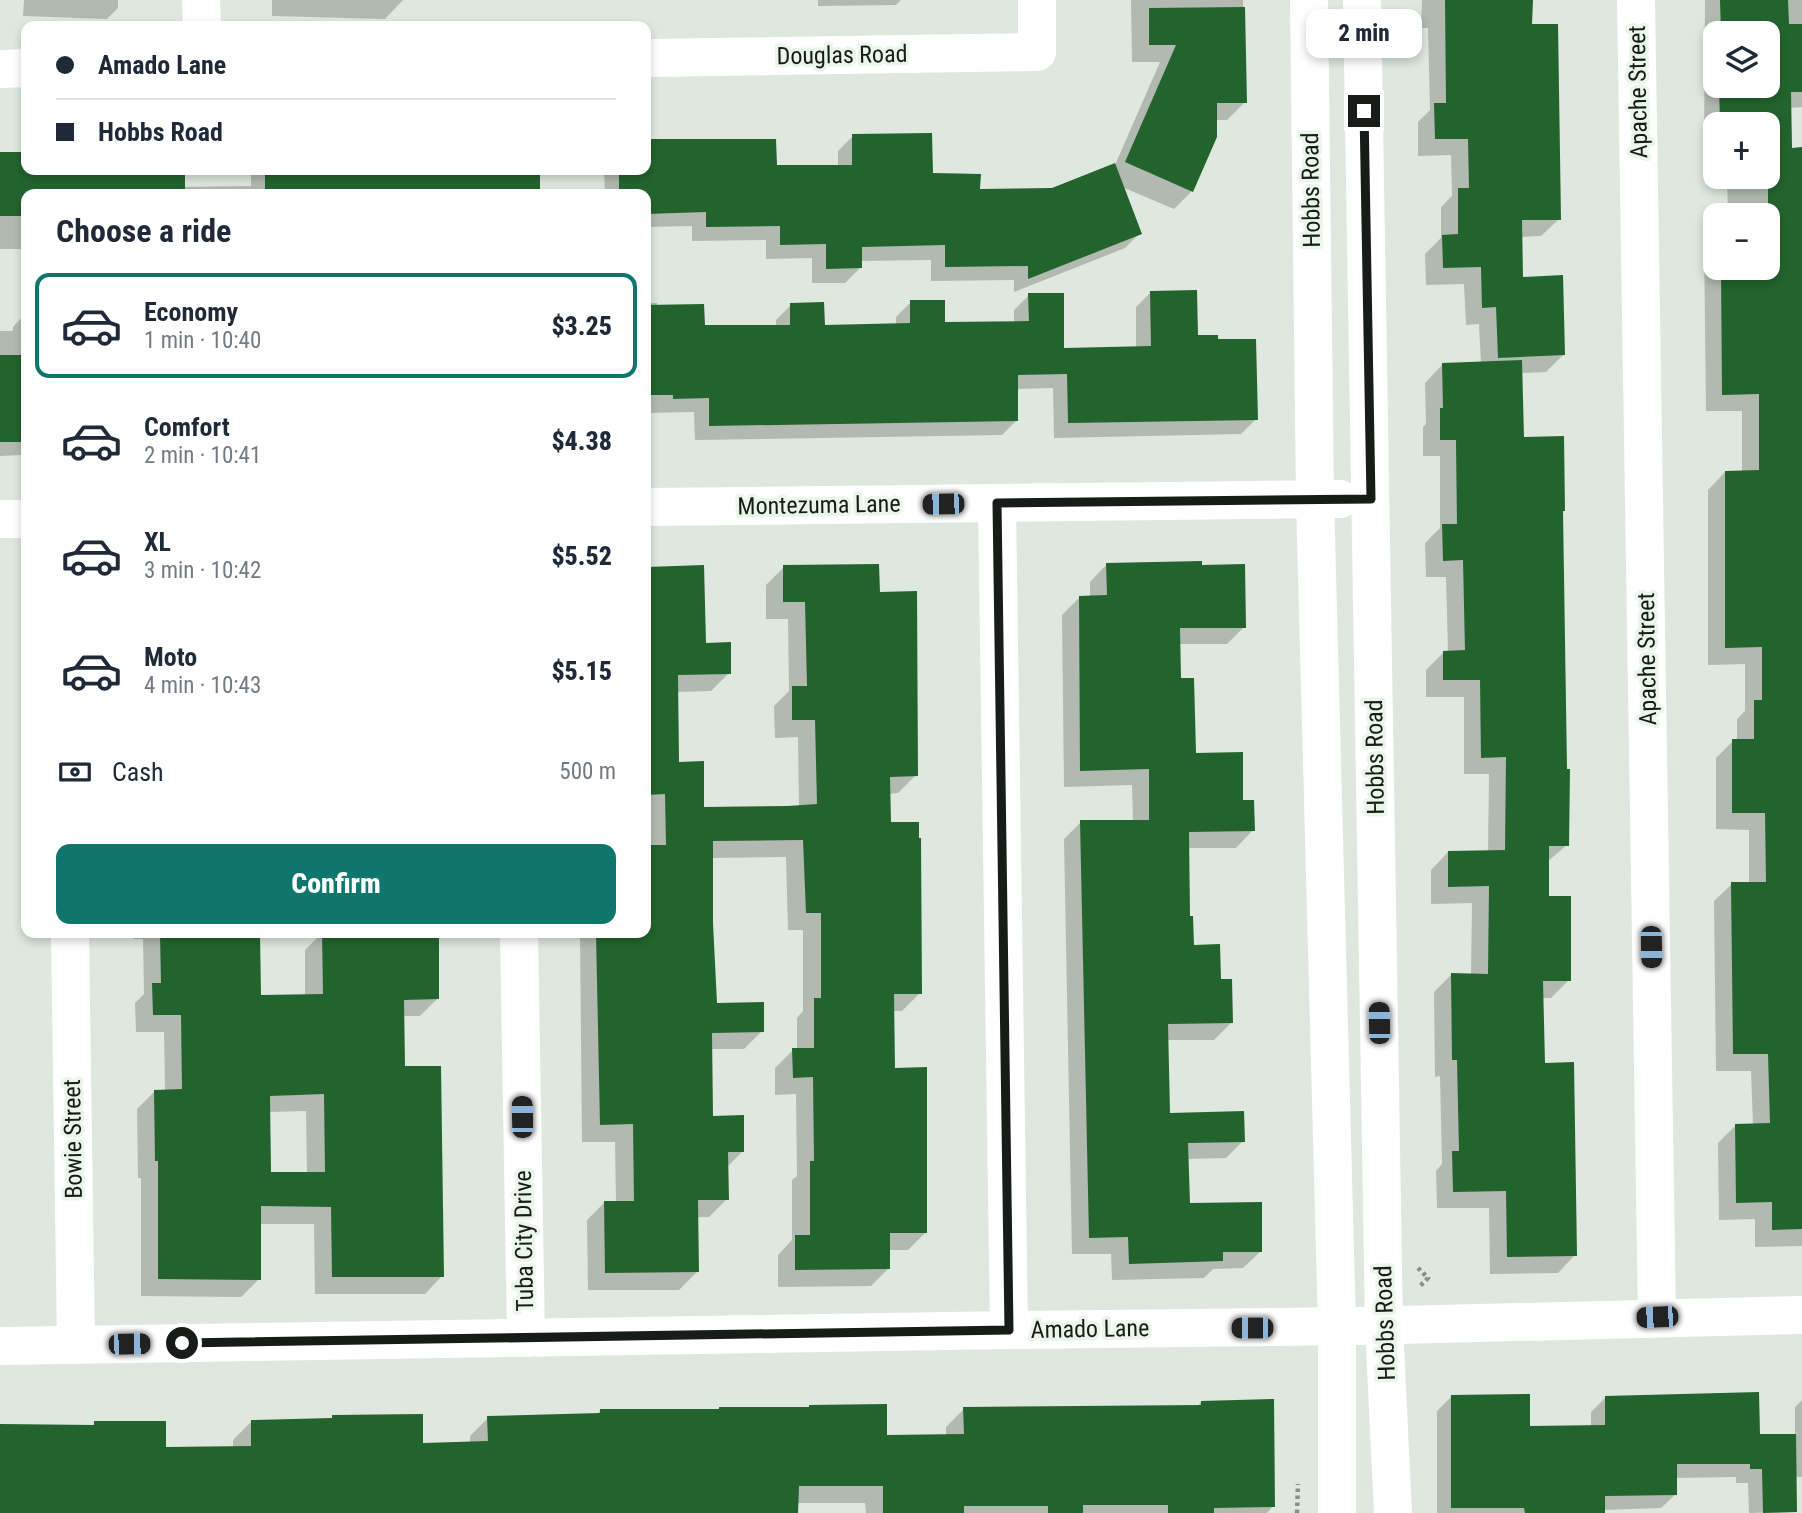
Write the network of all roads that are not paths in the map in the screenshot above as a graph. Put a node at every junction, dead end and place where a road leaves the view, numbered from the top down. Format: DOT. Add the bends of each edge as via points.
graph roads {
  1 [pos="201,0"];
  2 [pos="1037,0"];
  3 [pos="1308,0"];
  4 [pos="1362,0"];
  5 [pos="1636,0"];
  6 [pos="201,21"];
  7 [pos="651,58"];
  8 [pos="21,68"];
  9 [pos="0,69"];
  10 [pos="1315,499"];
  11 [pos="1371,499"];
  12 [pos="997,503"];
  13 [pos="651,507"];
  14 [pos="0,519"];
  15 [pos="21,519"];
  16 [pos="70,938"];
  17 [pos="519,938"];
  18 [pos="1802,1315"];
  19 [pos="1657,1317"];
  20 [pos="1337,1326"];
  21 [pos="1384,1326"];
  22 [pos="1009,1330"];
  23 [pos="526,1338"];
  24 [pos="76,1345"];
  25 [pos="0,1346"];
  26 [pos="1337,1513"];
  27 [pos="1393,1513"];
  1 -- 6 [label="street"];
  2 -- 7 [label="street, Douglas Road" via="1037,52"];
  3 -- 10 [label="street, Hobbs Road"];
  4 -- 11 [label="street, Hobbs Road"];
  5 -- 19 [label="street, Apache Street"];
  8 -- 9 [label="street"];
  10 -- 11 [label="street, Montezuma Lane"];
  10 -- 12 [label="street, Montezuma Lane"];
  10 -- 20 [label="street, Hobbs Road"];
  11 -- 21 [label="street, Hobbs Road"];
  12 -- 13 [label="street, Montezuma Lane"];
  12 -- 22 [label="street"];
  14 -- 15 [label="street"];
  16 -- 24 [label="street, Bowie Street"];
  17 -- 23 [label="street, Tuba City Drive"];
  18 -- 19 [label="street, Amado Lane"];
  19 -- 21 [label="street, Amado Lane"];
  20 -- 21 [label="street, Amado Lane"];
  20 -- 22 [label="street, Amado Lane"];
  20 -- 26 [label="street, Hobbs Road"];
  21 -- 27 [label="street, Hobbs Road"];
  22 -- 23 [label="street, Amado Lane"];
  23 -- 24 [label="street, Amado Lane"];
  24 -- 25 [label="street, Amado Lane"];
}
